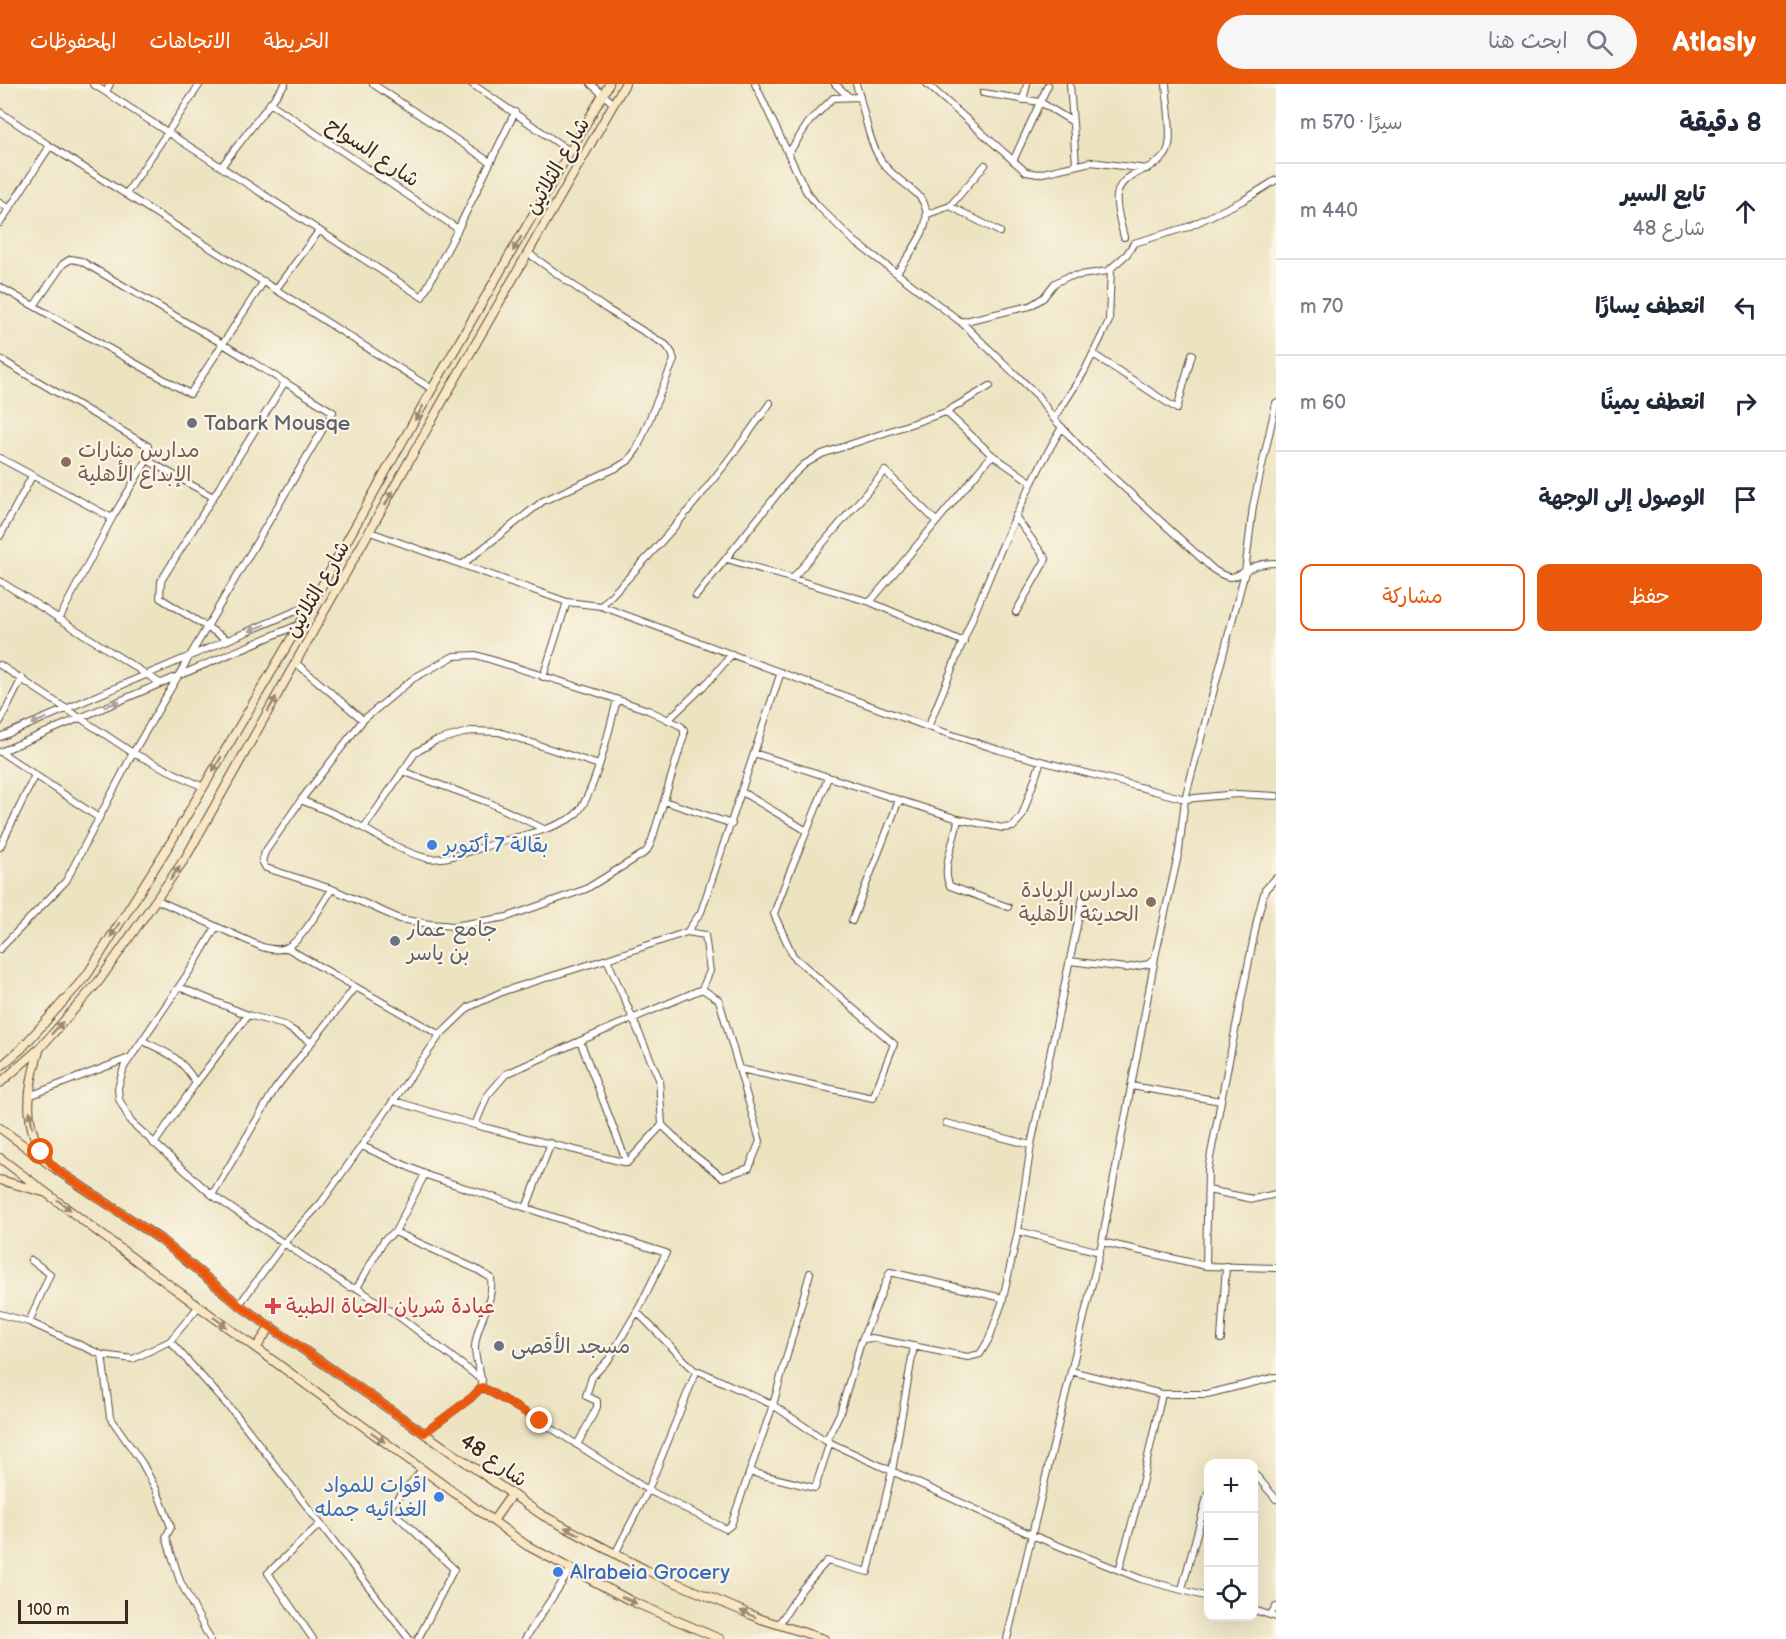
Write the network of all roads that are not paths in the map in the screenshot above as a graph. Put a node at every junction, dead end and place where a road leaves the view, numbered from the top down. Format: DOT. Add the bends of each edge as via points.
graph roads {
  1 [pos="93,84"];
  2 [pos="110,84"];
  3 [pos="200,84"];
  4 [pos="285,84"];
  5 [pos="373,84"];
  6 [pos="472,84"];
  7 [pos="591,84"];
  8 [pos="609,84"];
  9 [pos="625,84"];
  10 [pos="755,84"];
  11 [pos="835,84"];
  12 [pos="856,84"];
  13 [pos="927,84"];
  14 [pos="1027,84"];
  15 [pos="1070,84"];
  16 [pos="1166,84"];
  17 [pos="1048,85"];
  18 [pos="106,92"];
  19 [pos="983,93"];
  20 [pos="603,95"];
  21 [pos="860,97"];
  22 [pos="849,98"];
  23 [pos="1023,100"];
  24 [pos="1040,102"];
  25 [pos="270,103"];
  26 [pos="614,104"];
  27 [pos="0,112"];
  28 [pos="514,112"];
  29 [pos="1073,122"];
  30 [pos="167,132"];
  31 [pos="50,146"];
  32 [pos="571,152"];
  33 [pos="788,154"];
  34 [pos="1013,161"];
  35 [pos="490,162"];
  36 [pos="1076,164"];
  37 [pos="985,165"];
  38 [pos="221,167"];
  39 [pos="1147,169"];
  40 [pos="1276,180"];
  41 [pos="126,194"];
  42 [pos="0,203"];
  43 [pos="950,206"];
  44 [pos="9,209"];
  45 [pos="928,214"];
  46 [pos="0,223"];
  47 [pos="458,229"];
  48 [pos="320,231"];
  49 [pos="1000,232"];
  50 [pos="1124,237"];
  51 [pos="528,253"];
  52 [pos="1111,268"];
  53 [pos="897,273"];
  54 [pos="264,281"];
  55 [pos="0,287"];
  56 [pos="276,289"];
  57 [pos="34,306"];
  58 [pos="961,322"];
  59 [pos="223,344"];
  60 [pos="1093,354"];
  61 [pos="1192,354"];
  62 [pos="0,359"];
  63 [pos="285,382"];
  64 [pos="990,386"];
  65 [pos="432,389"];
  66 [pos="445,397"];
  67 [pos="770,403"];
  68 [pos="1276,403"];
  69 [pos="946,412"];
  70 [pos="1054,419"];
  71 [pos="1062,427"];
  72 [pos="992,455"];
  73 [pos="0,458"];
  74 [pos="147,460"];
  75 [pos="32,476"];
  76 [pos="1031,482"];
  77 [pos="213,497"];
  78 [pos="1015,516"];
  79 [pos="112,518"];
  80 [pos="936,521"];
  81 [pos="357,524"];
  82 [pos="370,532"];
  83 [pos="0,536"];
  84 [pos="727,559"];
  85 [pos="1276,563"];
  86 [pos="463,564"];
  87 [pos="1245,572"];
  88 [pos="793,578"];
  89 [pos="0,581"];
  90 [pos="696,596"];
  91 [pos="567,602"];
  92 [pos="870,602"];
  93 [pos="311,605"];
  94 [pos="601,606"];
  95 [pos="1016,612"];
  96 [pos="59,619"];
  97 [pos="300,624"];
  98 [pos="206,628"];
  99 [pos="228,640"];
  100 [pos="964,642"];
  101 [pos="732,654"];
  102 [pos="189,657"];
  103 [pos="296,663"];
  104 [pos="0,665"];
  105 [pos="781,672"];
  106 [pos="147,675"];
  107 [pos="178,676"];
  108 [pos="543,677"];
  109 [pos="22,678"];
  110 [pos="160,683"];
  111 [pos="617,700"];
  112 [pos="67,708"];
  113 [pos="81,717"];
  114 [pos="363,720"];
  115 [pos="668,720"];
  116 [pos="0,722"];
  117 [pos="928,727"];
  118 [pos="0,737"];
  119 [pos="0,752"];
  120 [pos="133,753"];
  121 [pos="754,753"];
  122 [pos="1041,761"];
  123 [pos="599,765"];
  124 [pos="402,771"];
  125 [pos="35,775"];
  126 [pos="828,777"];
  127 [pos="203,787"];
  128 [pos="742,792"];
  129 [pos="1276,796"];
  130 [pos="1185,799"];
  131 [pos="301,800"];
  132 [pos="899,800"];
  133 [pos="664,801"];
  134 [pos="99,818"];
  135 [pos="958,819"];
  136 [pos="732,824"];
  137 [pos="364,828"];
  138 [pos="544,829"];
  139 [pos="807,831"];
  140 [pos="0,847"];
  141 [pos="1276,878"];
  142 [pos="332,889"];
  143 [pos="1083,897"];
  144 [pos="157,900"];
  145 [pos="1008,907"];
  146 [pos="852,921"];
  147 [pos="216,927"];
  148 [pos="687,932"];
  149 [pos="287,948"];
  150 [pos="0,949"];
  151 [pos="1155,957"];
  152 [pos="607,959"];
  153 [pos="1070,961"];
  154 [pos="179,987"];
  155 [pos="355,987"];
  156 [pos="702,989"];
  157 [pos="248,1015"];
  158 [pos="633,1018"];
  159 [pos="440,1035"];
  160 [pos="143,1041"];
  161 [pos="580,1041"];
  162 [pos="311,1042"];
  163 [pos="40,1048"];
  164 [pos="130,1058"];
  165 [pos="0,1067"];
  166 [pos="740,1069"];
  167 [pos="0,1083"];
  168 [pos="196,1083"];
  169 [pos="1131,1086"];
  170 [pos="29,1096"];
  171 [pos="394,1101"];
  172 [pos="1221,1101"];
  173 [pos="946,1123"];
  174 [pos="475,1125"];
  175 [pos="662,1125"];
  176 [pos="0,1128"];
  177 [pos="551,1143"];
  178 [pos="154,1144"];
  179 [pos="1031,1145"];
  180 [pos="362,1146"];
  181 [pos="0,1158"];
  182 [pos="627,1162"];
  183 [pos="57,1170"];
  184 [pos="425,1174"];
  185 [pos="0,1180"];
  186 [pos="1208,1190"];
  187 [pos="48,1193"];
  188 [pos="1276,1194"];
  189 [pos="212,1195"];
  190 [pos="526,1208"];
  191 [pos="1018,1231"];
  192 [pos="395,1232"];
  193 [pos="285,1242"];
  194 [pos="1102,1242"];
  195 [pos="1100,1252"];
  196 [pos="31,1260"];
  197 [pos="1206,1266"];
  198 [pos="1226,1266"];
  199 [pos="1276,1268"];
  200 [pos="810,1273"];
  201 [pos="357,1288"];
  202 [pos="1003,1298"];
  203 [pos="239,1305"];
  204 [pos="199,1306"];
  205 [pos="637,1312"];
  206 [pos="0,1314"];
  207 [pos="29,1322"];
  208 [pos="271,1326"];
  209 [pos="864,1339"];
  210 [pos="1221,1339"];
  211 [pos="170,1341"];
  212 [pos="914,1346"];
  213 [pos="256,1348"];
  214 [pos="102,1355"];
  215 [pos="696,1371"];
  216 [pos="1071,1371"];
  217 [pos="1276,1377"];
  218 [pos="482,1383"];
  219 [pos="1162,1394"];
  220 [pos="773,1405"];
  221 [pos="424,1433"];
  222 [pos="828,1442"];
  223 [pos="578,1445"];
  224 [pos="422,1470"];
  225 [pos="892,1471"];
  226 [pos="750,1472"];
  227 [pos="1258,1478"];
  228 [pos="648,1490"];
  229 [pos="512,1494"];
  230 [pos="1276,1499"];
  231 [pos="1204,1511"];
  232 [pos="493,1521"];
  233 [pos="320,1524"];
  234 [pos="1032,1535"];
  235 [pos="615,1554"];
  236 [pos="571,1569"];
  237 [pos="1119,1570"];
  238 [pos="1182,1589"];
  239 [pos="1204,1596"];
  240 [pos="1276,1606"];
  241 [pos="1258,1611"];
  242 [pos="1273,1616"];
  243 [pos="778,1624"];
  244 [pos="210,1639"];
  245 [pos="313,1639"];
  246 [pos="409,1639"];
  247 [pos="418,1639"];
  248 [pos="525,1639"];
  249 [pos="720,1639"];
  250 [pos="824,1639"];
  251 [pos="1006,1639"];
  1 -- 18 [label="street"];
  2 -- 18 [label="street"];
  3 -- 30 [label="street"];
  4 -- 25 [label="street"];
  5 -- 35 [label="street"];
  6 -- 28 [label="street"];
  7 -- 20 [label="street"];
  8 -- 20 [label="street, شارع الثلاثين"];
  9 -- 26 [label="street, شارع الثلاثين"];
  10 -- 33 [label="street"];
  11 -- 22 [label="street"];
  12 -- 21 [label="street"];
  13 -- 34 [label="street"];
  14 -- 23 [label="street"];
  15 -- 29 [label="street"];
  16 -- 39 [label="street" via="1169,146 1160,161"];
  17 -- 24 [label="street"];
  18 -- 30 [label="street"];
  19 -- 23 [label="street"];
  20 -- 26 [label="street"];
  20 -- 32 [label="street, شارع الثلاثين"];
  21 -- 22 [label="street"];
  21 -- 45 [label="street" via="879,158 921,197"];
  22 -- 33 [label="street" via="833,98"];
  23 -- 24 [label="street"];
  24 -- 29 [label="street"];
  24 -- 34 [label="street"];
  25 -- 38 [label="street"];
  25 -- 47 [label="street, شارع السواح"];
  26 -- 51 [label="street, شارع الثلاثين"];
  27 -- 31 [label="street"];
  28 -- 32 [label="street"];
  28 -- 35 [label="street"];
  29 -- 36 [label="street"];
  30 -- 38 [label="street"];
  30 -- 41 [label="street"];
  31 -- 41 [label="street"];
  31 -- 44 [label="street"];
  32 -- 65 [label="street, شارع الثلاثين, one-way"];
  33 -- 53 [label="street" via="817,205 854,241"];
  34 -- 36 [label="street" via="1034,174"];
  35 -- 47 [label="street"];
  36 -- 39 [label="street" via="1096,162"];
  37 -- 43 [label="street"];
  38 -- 48 [label="street"];
  39 -- 50 [label="street" via="1128,177 1118,189"];
  40 -- 52 [label="street" via="1188,227 1134,243"];
  41 -- 54 [label="street"];
  42 -- 44 [label="street"];
  43 -- 45 [label="street"];
  43 -- 49 [label="street"];
  44 -- 46 [label="street"];
  45 -- 53 [label="street"];
  47 -- 48 [label="street" via="422,297"];
  48 -- 56 [label="street"];
  51 -- 66 [label="street, شارع الثلاثين"];
  51 -- 86 [label="street" via="605,308 666,345 674,360 637,449 628,460 543,501"];
  52 -- 58 [label="street" via="1067,277 1030,306"];
  52 -- 60 [label="street" via="1109,321"];
  53 -- 58 [label="street"];
  54 -- 56 [label="street"];
  54 -- 59 [label="street"];
  55 -- 57 [label="street"];
  56 -- 65 [label="street"];
  57 -- 59 [label="street" via="63,264 71,259 81,261"];
  57 -- 59 [label="street" via="190,394"];
  58 -- 70 [label="street" via="1037,395"];
  59 -- 63 [label="street"];
  60 -- 61 [label="street" via="1177,409"];
  60 -- 70 [label="street"];
  62 -- 74 [label="street" via="148,446"];
  63 -- 77 [label="street"];
  63 -- 98 [label="street" via="333,412"];
  64 -- 69 [label="street"];
  65 -- 66 [label="street"];
  65 -- 81 [label="street, شارع الثلاثين, one-way"];
  82 -- 66 [label="street, شارع الثلاثين, one-way"];
  67 -- 94 [label="street" via="679,520"];
  68 -- 87 [label="street" via="1253,506"];
  69 -- 72 [label="street"];
  69 -- 84 [label="street" via="831,450 805,464"];
  70 -- 71 [label="street"];
  71 -- 76 [label="street"];
  71 -- 87 [label="street" via="1214,570 1236,578"];
  72 -- 76 [label="street"];
  72 -- 80 [label="street"];
  73 -- 75 [label="street"];
  74 -- 77 [label="street"];
  74 -- 79 [label="street"];
  75 -- 79 [label="street"];
  75 -- 83 [label="street"];
  76 -- 78 [label="street"];
  77 -- 98 [label="street" via="160,588 160,598"];
  78 -- 95 [label="street" via="1046,559"];
  78 -- 100 [label="street"];
  79 -- 96 [label="street"];
  80 -- 88 [label="street" via="885,471"];
  80 -- 92 [label="street"];
  81 -- 82 [label="street"];
  81 -- 93 [label="street, شارع الثلاثين"];
  82 -- 86 [label="street"];
  82 -- 103 [label="street, شارع الثلاثين"];
  84 -- 88 [label="street"];
  84 -- 90 [label="street"];
  85 -- 87 [label="street"];
  86 -- 91 [label="street"];
  87 -- 130 [label="street"];
  88 -- 92 [label="street"];
  89 -- 96 [label="street"];
  91 -- 94 [label="street"];
  91 -- 108 [label="street"];
  92 -- 100 [label="street"];
  93 -- 97 [label="street, شارع الثلاثين"];
  93 -- 99 [label="street, one-way"];
  94 -- 101 [label="street"];
  96 -- 106 [label="street"];
  97 -- 107 [label="street"];
  97 -- 127 [label="street, شارع الثلاثين, one-way"];
  98 -- 99 [label="street"];
  98 -- 102 [label="street"];
  99 -- 102 [label="street"];
  100 -- 117 [label="street"];
  101 -- 105 [label="street"];
  101 -- 115 [label="street"];
  102 -- 106 [label="street"];
  102 -- 107 [label="street"];
  103 -- 114 [label="street"];
  144 -- 103 [label="street, شارع الثلاثين, one-way" via="186,857"];
  104 -- 109 [label="street"];
  105 -- 117 [label="street"];
  105 -- 121 [label="street"];
  106 -- 110 [label="street"];
  106 -- 112 [label="street"];
  107 -- 110 [label="street"];
  107 -- 120 [label="street"];
  108 -- 111 [label="street"];
  108 -- 114 [label="street" via="476,655 454,656 414,678"];
  109 -- 112 [label="street"];
  109 -- 116 [label="street"];
  113 -- 110 [label="street, one-way"];
  111 -- 115 [label="street"];
  111 -- 123 [label="street"];
  112 -- 113 [label="street"];
  112 -- 118 [label="street, one-way"];
  113 -- 119 [label="street"];
  113 -- 120 [label="street"];
  114 -- 131 [label="street"];
  115 -- 133 [label="street" via="681,726 684,735"];
  117 -- 122 [label="street"];
  119 -- 125 [label="street"];
  120 -- 127 [label="street"];
  120 -- 134 [label="street"];
  121 -- 126 [label="street"];
  121 -- 128 [label="street"];
  122 -- 130 [label="street"];
  122 -- 135 [label="street" via="1022,816 1013,827"];
  123 -- 124 [label="street" via="499,732 471,731 435,741 416,753"];
  123 -- 138 [label="street" via="580,811 573,818"];
  124 -- 137 [label="street"];
  124 -- 138 [label="street" via="490,803"];
  125 -- 134 [label="street"];
  125 -- 140 [label="street"];
  126 -- 132 [label="street"];
  126 -- 139 [label="street"];
  127 -- 165 [label="street, شارع الثلاثين, one-way" via="87,975"];
  128 -- 136 [label="street"];
  128 -- 139 [label="street"];
  129 -- 130 [label="street" via="1237,794"];
  130 -- 151 [label="street" via="1179,851"];
  131 -- 137 [label="street"];
  131 -- 142 [label="street" via="262,861 266,868"];
  132 -- 135 [label="street"];
  132 -- 146 [label="street"];
  133 -- 136 [label="street"];
  133 -- 142 [label="street" via="651,843 640,857 586,889 507,917 454,926 430,924 400,919"];
  134 -- 150 [label="street" via="66,881"];
  135 -- 145 [label="street" via="948,869 950,886"];
  136 -- 148 [label="street" via="701,912"];
  137 -- 138 [label="street" via="428,859 452,856"];
  139 -- 166 [label="street" via="774,914 793,956 894,1044 873,1098"];
  141 -- 172 [label="street" via="1265,890 1258,916"];
  142 -- 149 [label="street" via="311,922"];
  143 -- 153 [label="street"];
  144 -- 147 [label="street"];
  163 -- 144 [label="street, شارع الثلاثين, one-way" via="99,981"];
  147 -- 149 [label="street" via="262,947"];
  147 -- 154 [label="street"];
  148 -- 152 [label="street"];
  148 -- 156 [label="street" via="705,935 710,971"];
  149 -- 155 [label="street"];
  151 -- 153 [label="street" via="1149,964 1126,968"];
  151 -- 169 [label="street"];
  152 -- 158 [label="street"];
  152 -- 159 [label="street" via="504,991 469,1007"];
  153 -- 179 [label="street"];
  154 -- 157 [label="street"];
  154 -- 160 [label="street"];
  155 -- 159 [label="street"];
  155 -- 162 [label="street"];
  156 -- 158 [label="street"];
  156 -- 166 [label="street" via="719,1000"];
  157 -- 162 [label="street" via="284,1026"];
  157 -- 168 [label="street"];
  158 -- 161 [label="street"];
  158 -- 175 [label="street" via="659,1079"];
  159 -- 171 [label="street"];
  160 -- 164 [label="street"];
  160 -- 168 [label="street" via="185,1065"];
  161 -- 174 [label="street" via="506,1074 487,1096"];
  161 -- 182 [label="street"];
  162 -- 189 [label="street" via="275,1089"];
  163 -- 167 [label="street, شارع الثلاثين"];
  163 -- 170 [label="street"];
  164 -- 170 [label="street"];
  164 -- 178 [label="street" via="120,1080 118,1099 131,1122"];
  166 -- 175 [label="street" via="760,1141 749,1168 722,1177"];
  168 -- 178 [label="street"];
  169 -- 172 [label="street"];
  169 -- 194 [label="street"];
  183 -- 170 [label="street, one-way" via="36,1141"];
  171 -- 174 [label="street"];
  171 -- 180 [label="street"];
  172 -- 186 [label="street" via="1208,1169"];
  173 -- 179 [label="street"];
  174 -- 177 [label="street"];
  175 -- 182 [label="street"];
  176 -- 183 [label="street, شارع 48"];
  177 -- 182 [label="street"];
  177 -- 190 [label="street"];
  178 -- 189 [label="street"];
  179 -- 191 [label="street"];
  180 -- 184 [label="street"];
  180 -- 193 [label="street" via="321,1203"];
  181 -- 187 [label="street"];
  183 -- 203 [label="street, شارع 48" via="160,1239"];
  184 -- 190 [label="street"];
  184 -- 192 [label="street"];
  185 -- 187 [label="street"];
  186 -- 188 [label="street" via="1253,1199"];
  186 -- 197 [label="street"];
  187 -- 204 [label="street, one-way"];
  189 -- 193 [label="street"];
  190 -- 205 [label="street" via="666,1253"];
  191 -- 195 [label="street"];
  191 -- 202 [label="street"];
  192 -- 201 [label="street" via="384,1240"];
  192 -- 218 [label="street" via="492,1278 493,1291 475,1347"];
  193 -- 201 [label="street" via="349,1287"];
  193 -- 203 [label="street"];
  194 -- 195 [label="street"];
  194 -- 197 [label="street"];
  195 -- 216 [label="street"];
  196 -- 207 [label="street" via="50,1274"];
  197 -- 198 [label="street"];
  198 -- 199 [label="street"];
  198 -- 210 [label="street"];
  200 -- 220 [label="street"];
  201 -- 218 [label="street"];
  202 -- 209 [label="street" via="890,1272"];
  202 -- 212 [label="street" via="980,1354 968,1357"];
  203 -- 208 [label="street, شارع 48"];
  204 -- 211 [label="street"];
  204 -- 213 [label="street, one-way"];
  205 -- 215 [label="street"];
  205 -- 223 [label="street" via="609,1359 592,1377 586,1396 597,1401 597,1407"];
  206 -- 207 [label="street"];
  207 -- 214 [label="street"];
  208 -- 213 [label="street"];
  208 -- 221 [label="street, شارع 48"];
  209 -- 212 [label="street"];
  209 -- 222 [label="street"];
  211 -- 214 [label="street" via="133,1359"];
  211 -- 233 [label="street" via="238,1417"];
  212 -- 225 [label="street"];
  213 -- 224 [label="street, one-way"];
  214 -- 244 [label="street" via="110,1418 157,1491 171,1527 166,1537 180,1581"];
  215 -- 220 [label="street"];
  215 -- 228 [label="street"];
  216 -- 219 [label="street"];
  216 -- 234 [label="street"];
  217 -- 219 [label="street" via="1207,1394"];
  218 -- 221 [label="street" via="471,1398"];
  218 -- 223 [label="street"];
  219 -- 237 [label="street"];
  220 -- 222 [label="street"];
  220 -- 226 [label="street"];
  221 -- 229 [label="street, شارع 48"];
  222 -- 225 [label="street"];
  222 -- 226 [label="street" via="814,1488"];
  223 -- 228 [label="street"];
  224 -- 232 [label="street"];
  224 -- 247 [label="street" via="389,1508 454,1569"];
  225 -- 234 [label="street"];
  225 -- 243 [label="street" via="868,1572 827,1561"];
  226 -- 228 [label="street" via="731,1525 726,1529"];
  227 -- 230 [label="street"];
  228 -- 235 [label="street"];
  229 -- 232 [label="street"];
  235 -- 229 [label="street, شارع 48, one-way" via="542,1515"];
  231 -- 238 [label="street"];
  232 -- 236 [label="street" via="526,1545"];
  233 -- 245 [label="street" via="268,1573"];
  233 -- 246 [label="street"];
  234 -- 237 [label="street"];
  234 -- 251 [label="street"];
  243 -- 235 [label="street, شارع 48, one-way"];
  236 -- 248 [label="street"];
  236 -- 249 [label="street, one-way" via="631,1601"];
  237 -- 238 [label="street"];
  238 -- 239 [label="street"];
  240 -- 242 [label="street"];
  241 -- 242 [label="street"];
  243 -- 250 [label="street, شارع 48"];
}
